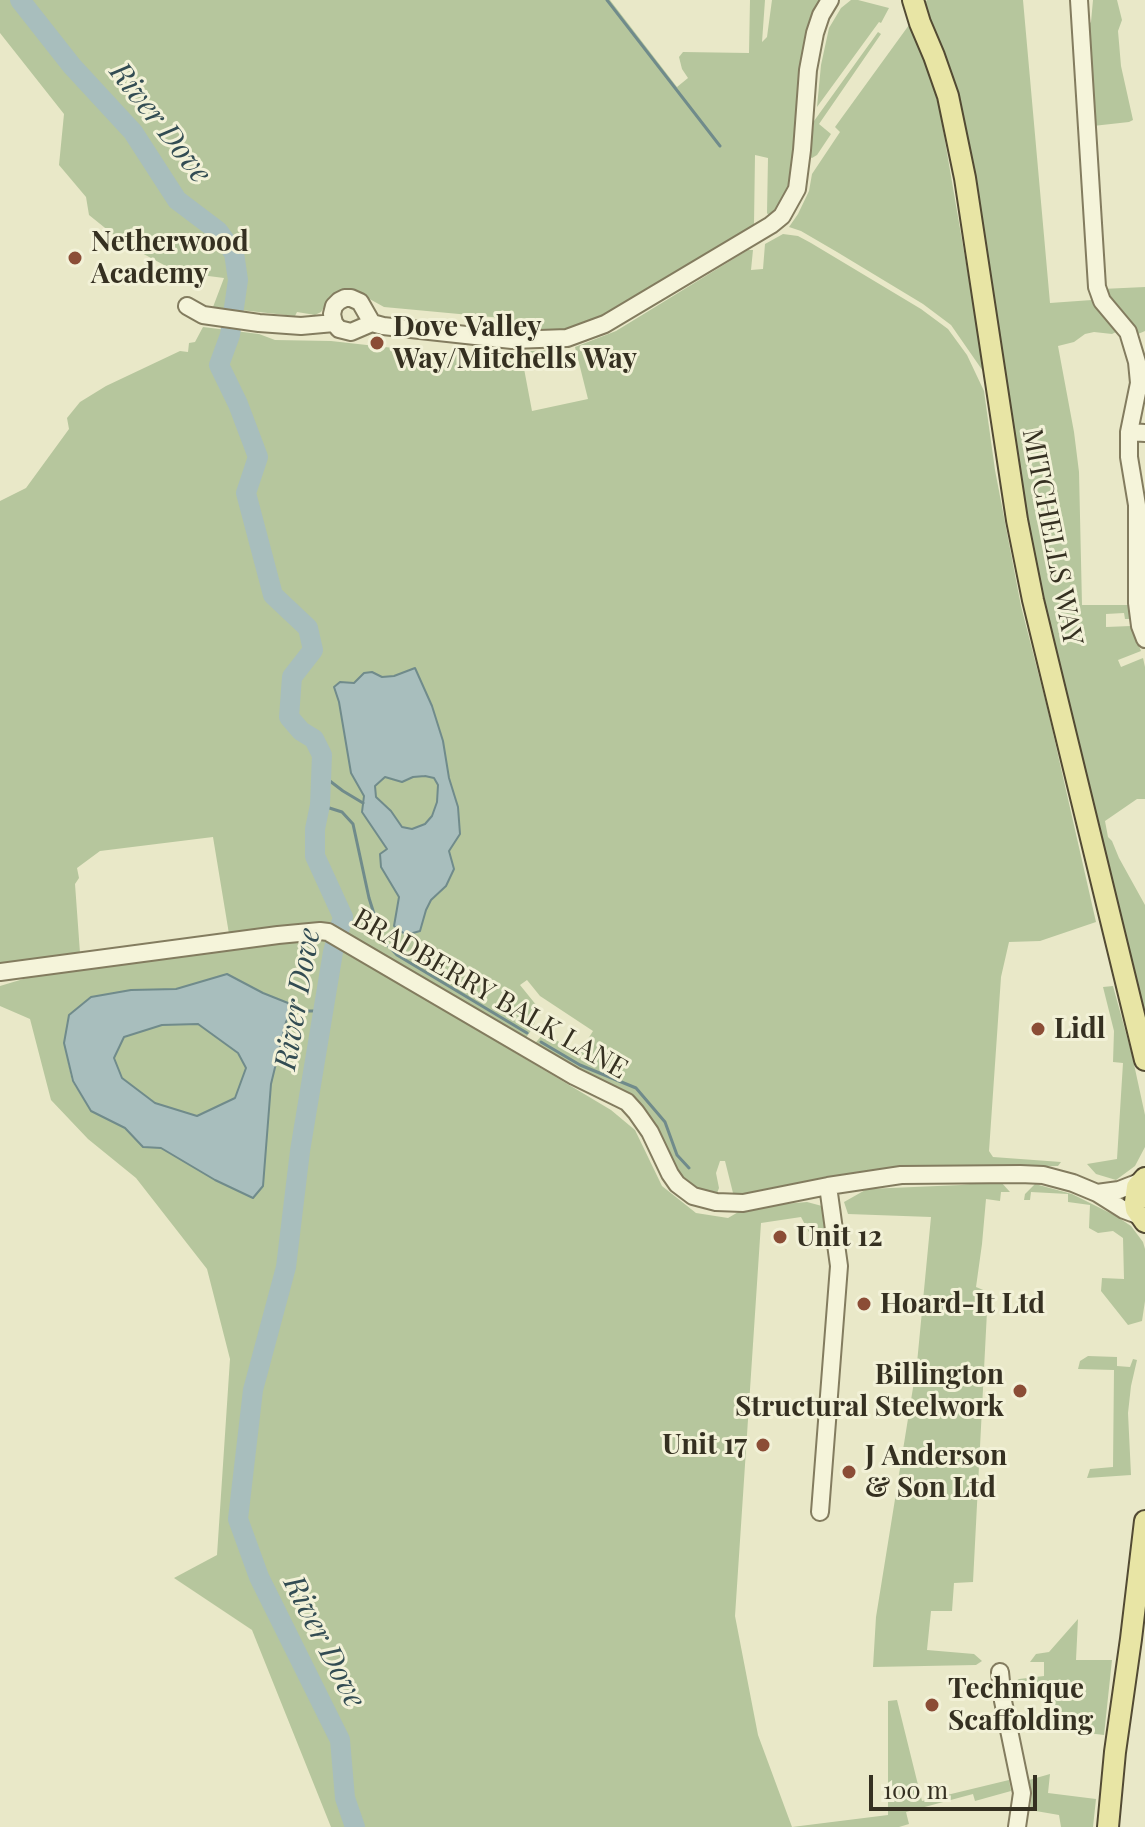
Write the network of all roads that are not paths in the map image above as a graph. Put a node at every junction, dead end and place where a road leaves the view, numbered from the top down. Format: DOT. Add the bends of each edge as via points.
graph roads {
  1 [pos="830,0"];
  2 [pos="896,0"];
  3 [pos="913,0"];
  4 [pos="1079,0"];
  5 [pos="920,23"];
  6 [pos="187,306"];
  7 [pos="334,323"];
  8 [pos="372,323"];
  9 [pos="1137,432"];
  10 [pos="1142,534"];
  11 [pos="1145,639"];
  12 [pos="0,972"];
  13 [pos="1145,1060"];
  14 [pos="1143,1180"];
  15 [pos="828,1186"];
  16 [pos="1097,1193"];
  17 [pos="1142,1219"];
  18 [pos="820,1512"];
  19 [pos="1145,1521"];
  20 [pos="1138,1640"];
  21 [pos="1000,1672"];
  22 [pos="1017,1827"];
  23 [pos="1108,1827"];
  1 -- 8 [label="street" via="812,45 797,189 771,225 605,324 567,338 512,340"];
  2 -- 5 [label="main road, MITCHELLS WAY"];
  3 -- 5 [label="main road, MITCHELLS WAY"];
  4 -- 9 [label="street" via="1097,287 1128,332 1137,362"];
  5 -- 13 [label="main road, MITCHELLS WAY" via="948,96 965,178 1033,600"];
  6 -- 7 [label="street" via="207,316 259,323"];
  7 -- 8 [label="street" via="351,332"];
  7 -- 8 [label="street" via="334,306 345,298 360,302"];
  9 -- 10 [label="street" via="1129,457"];
  10 -- 11 [label="street" via="1137,603"];
  12 -- 15 [label="street, BRADBERRY BALK LANE" via="328,932 627,1102 677,1184 693,1196 743,1203"];
  14 -- 16 [label="street"];
  14 -- 17 [label="main road" via="1135,1194"];
  15 -- 16 [label="street, BRADBERRY BALK LANE" via="901,1175 980,1173 1043,1175"];
  15 -- 18 [label="street" via="839,1266"];
  16 -- 17 [label="street, BRADBERRY BALK LANE"];
  19 -- 20 [label="main road"];
  20 -- 23 [label="main road" via="1115,1752"];
  21 -- 22 [label="street" via="1022,1793"];
}
